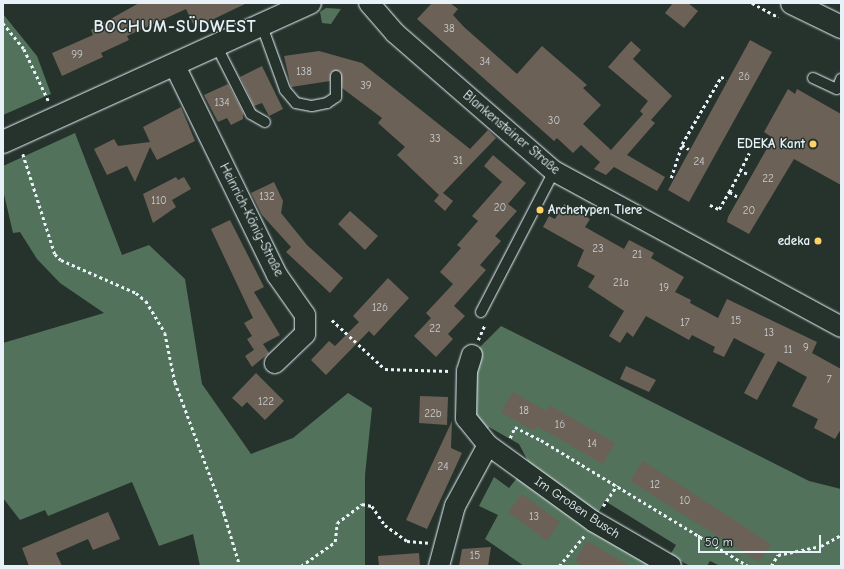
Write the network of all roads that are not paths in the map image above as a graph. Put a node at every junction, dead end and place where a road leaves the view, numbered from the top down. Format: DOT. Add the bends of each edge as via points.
graph roads {
  1 [pos="310,3"];
  2 [pos="369,3"];
  3 [pos="792,3"];
  4 [pos="262,26"];
  5 [pos="841,27"];
  6 [pos="217,46"];
  7 [pos="175,66"];
  8 [pos="336,76"];
  9 [pos="814,78"];
  10 [pos="841,79"];
  11 [pos="265,122"];
  12 [pos="3,142"];
  13 [pos="554,171"];
  14 [pos="481,312"];
  15 [pos="841,326"];
  16 [pos="472,355"];
  17 [pos="275,363"];
  18 [pos="495,449"];
  19 [pos="438,566"];
  20 [pos="670,566"];
  1 -- 4 [label="main road"];
  2 -- 13 [label="street, Blankensteiner Straße" via="400,37"];
  3 -- 5 [label="main road"];
  4 -- 6 [label="main road"];
  4 -- 8 [label="lane" via="285,90 296,103 312,106 327,103 336,97"];
  6 -- 7 [label="main road"];
  6 -- 11 [label="lane" via="251,114"];
  7 -- 12 [label="main road"];
  7 -- 17 [label="street, Heinrich-König-Straße" via="277,275 305,315 305,334"];
  9 -- 10 [label="lane" via="837,89"];
  13 -- 14 [label="lane"];
  13 -- 15 [label="street, Blankensteiner Straße"];
  16 -- 18 [label="street, Im Großen Busch" via="467,371 466,418"];
  18 -- 19 [label="street" via="460,494 442,544"];
  18 -- 20 [label="street, Im Großen Busch" via="593,521"];
}
